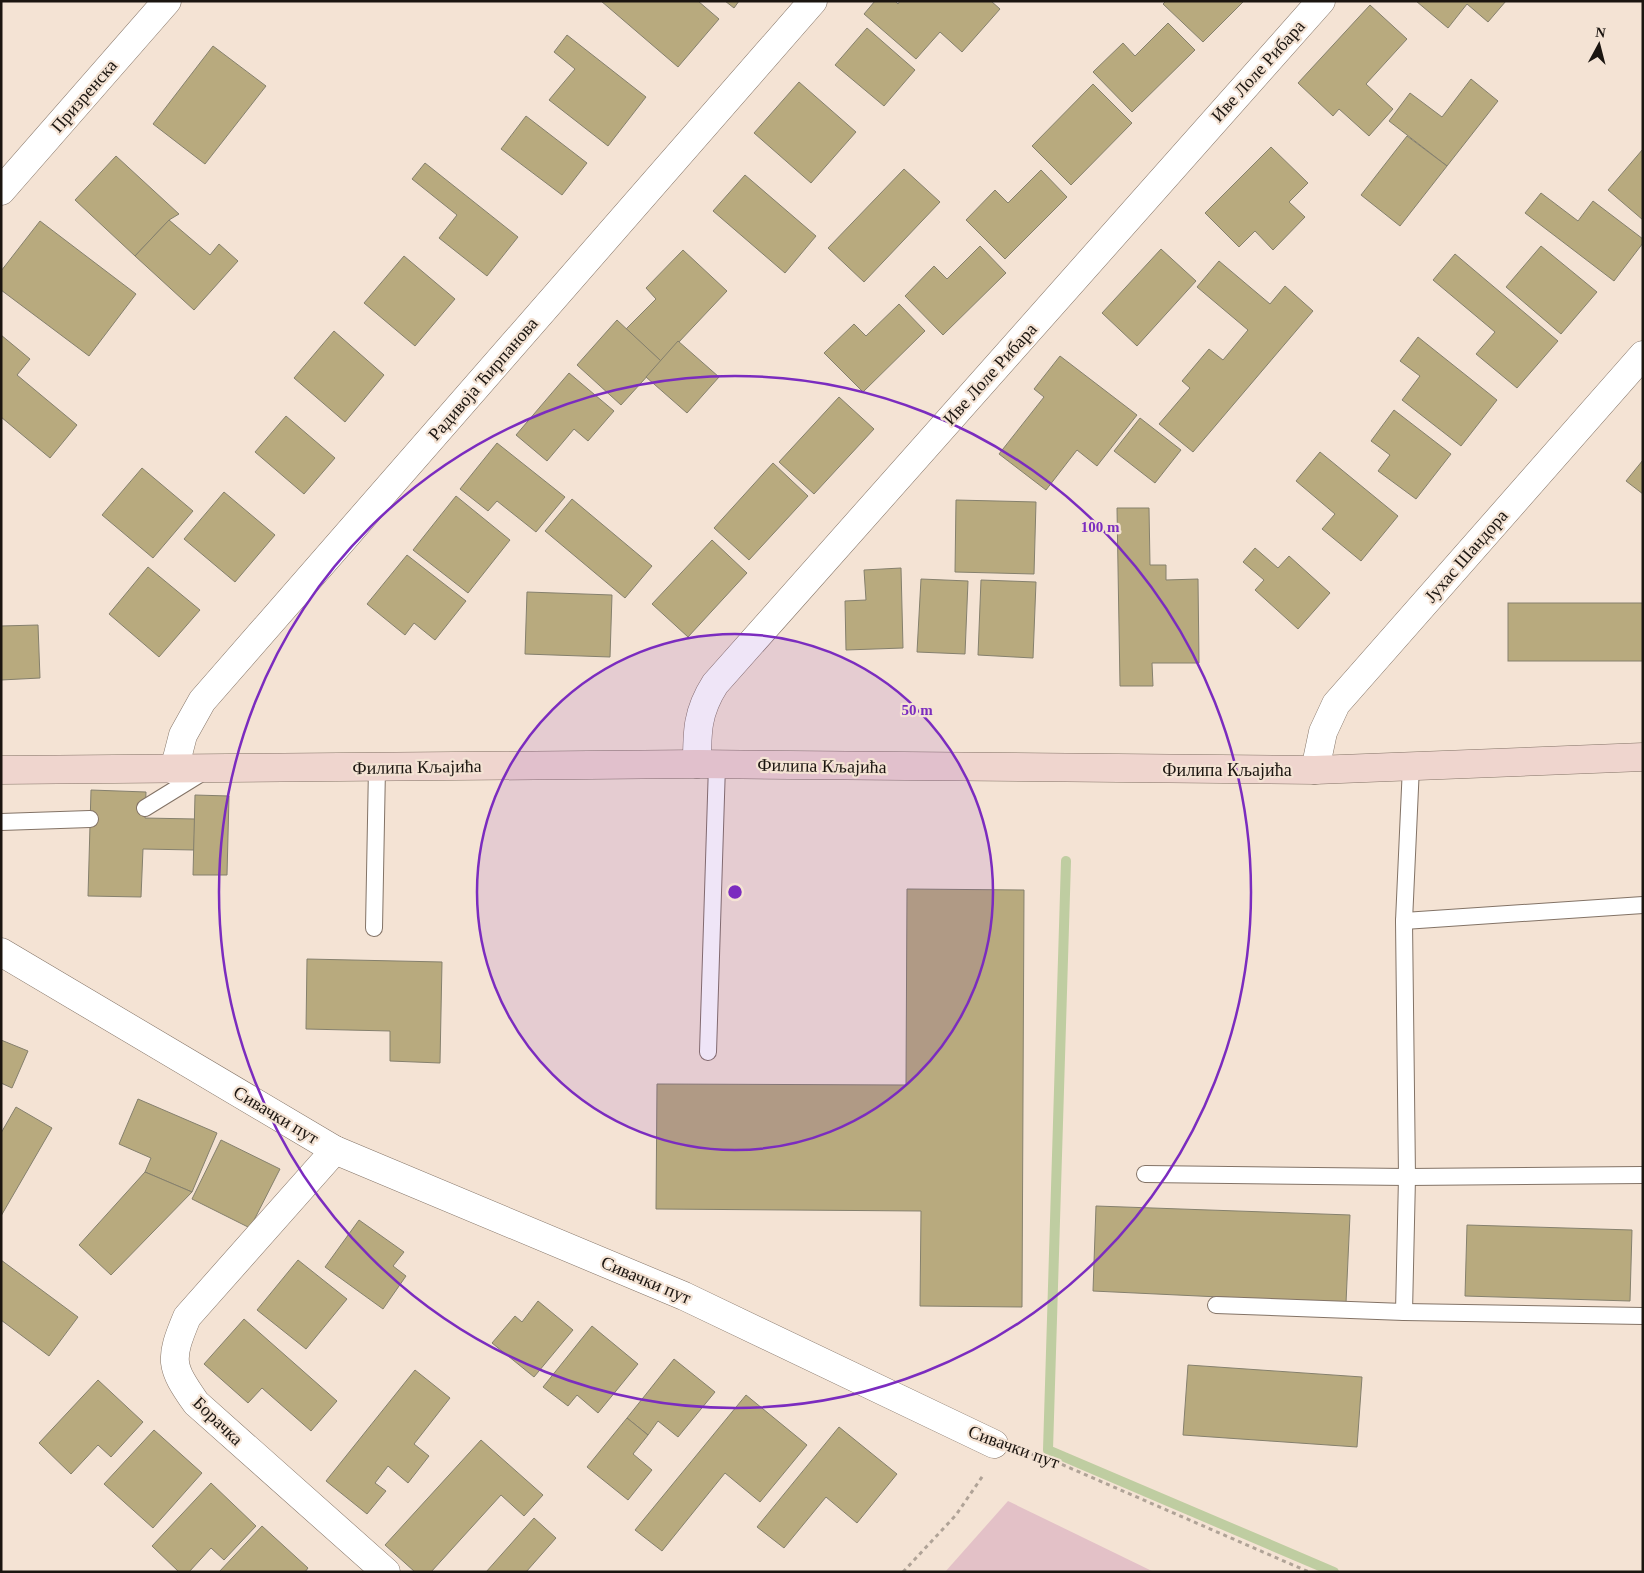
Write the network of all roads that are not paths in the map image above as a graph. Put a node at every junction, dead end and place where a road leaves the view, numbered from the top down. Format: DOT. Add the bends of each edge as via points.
graph roads {
  1 [pos="167,1"];
  2 [pos="813,1"];
  3 [pos="1320,1"];
  4 [pos="2,188"];
  5 [pos="1643,355"];
  6 [pos="1643,757"];
  7 [pos="707,765"];
  8 [pos="1411,766"];
  9 [pos="377,767"];
  10 [pos="208,769"];
  11 [pos="1,770"];
  12 [pos="174,770"];
  13 [pos="1315,770"];
  14 [pos="145,808"];
  15 [pos="90,819"];
  16 [pos="1,822"];
  17 [pos="1643,905"];
  18 [pos="1404,921"];
  19 [pos="374,928"];
  20 [pos="1,952"];
  21 [pos="708,1052"];
  22 [pos="335,1150"];
  23 [pos="1145,1174"];
  24 [pos="1643,1175"];
  25 [pos="1407,1177"];
  26 [pos="1216,1305"];
  27 [pos="1404,1312"];
  28 [pos="1643,1316"];
  29 [pos="994,1444"];
  30 [pos="386,1572"];
  1 -- 4 [label="street, Призренска"];
  2 -- 12 [label="street, Радивоја Ћирпанова" via="202,701 183,735"];
  3 -- 7 [label="street, Иве Лоле Рибара" via="715,684 699,718"];
  5 -- 13 [label="street, Јухас Шандора" via="1336,704 1323,732"];
  6 -- 8 [label="street, Филипа Кљајића"];
  7 -- 9 [label="street, Филипа Кљајића"];
  7 -- 13 [label="street, Филипа Кљајића"];
  7 -- 21 [label="lane"];
  8 -- 13 [label="street, Филипа Кљајића"];
  8 -- 18 [label="lane"];
  9 -- 10 [label="street, Филипа Кљајића"];
  9 -- 19 [label="lane"];
  10 -- 12 [label="street, Филипа Кљајића"];
  10 -- 14 [label="lane"];
  11 -- 12 [label="street, Филипа Кљајића"];
  15 -- 16 [label="lane"];
  17 -- 18 [label="lane"];
  18 -- 25 [label="lane"];
  20 -- 22 [label="street, Сивачки пут"];
  22 -- 29 [label="street, Сивачки пут" via="684,1296"];
  22 -- 30 [label="street, Борачка" via="187,1317 175,1346 177,1375 196,1403"];
  23 -- 25 [label="lane"];
  24 -- 25 [label="lane"];
  25 -- 27 [label="lane"];
  26 -- 27 [label="lane"];
  27 -- 28 [label="lane"];
}
